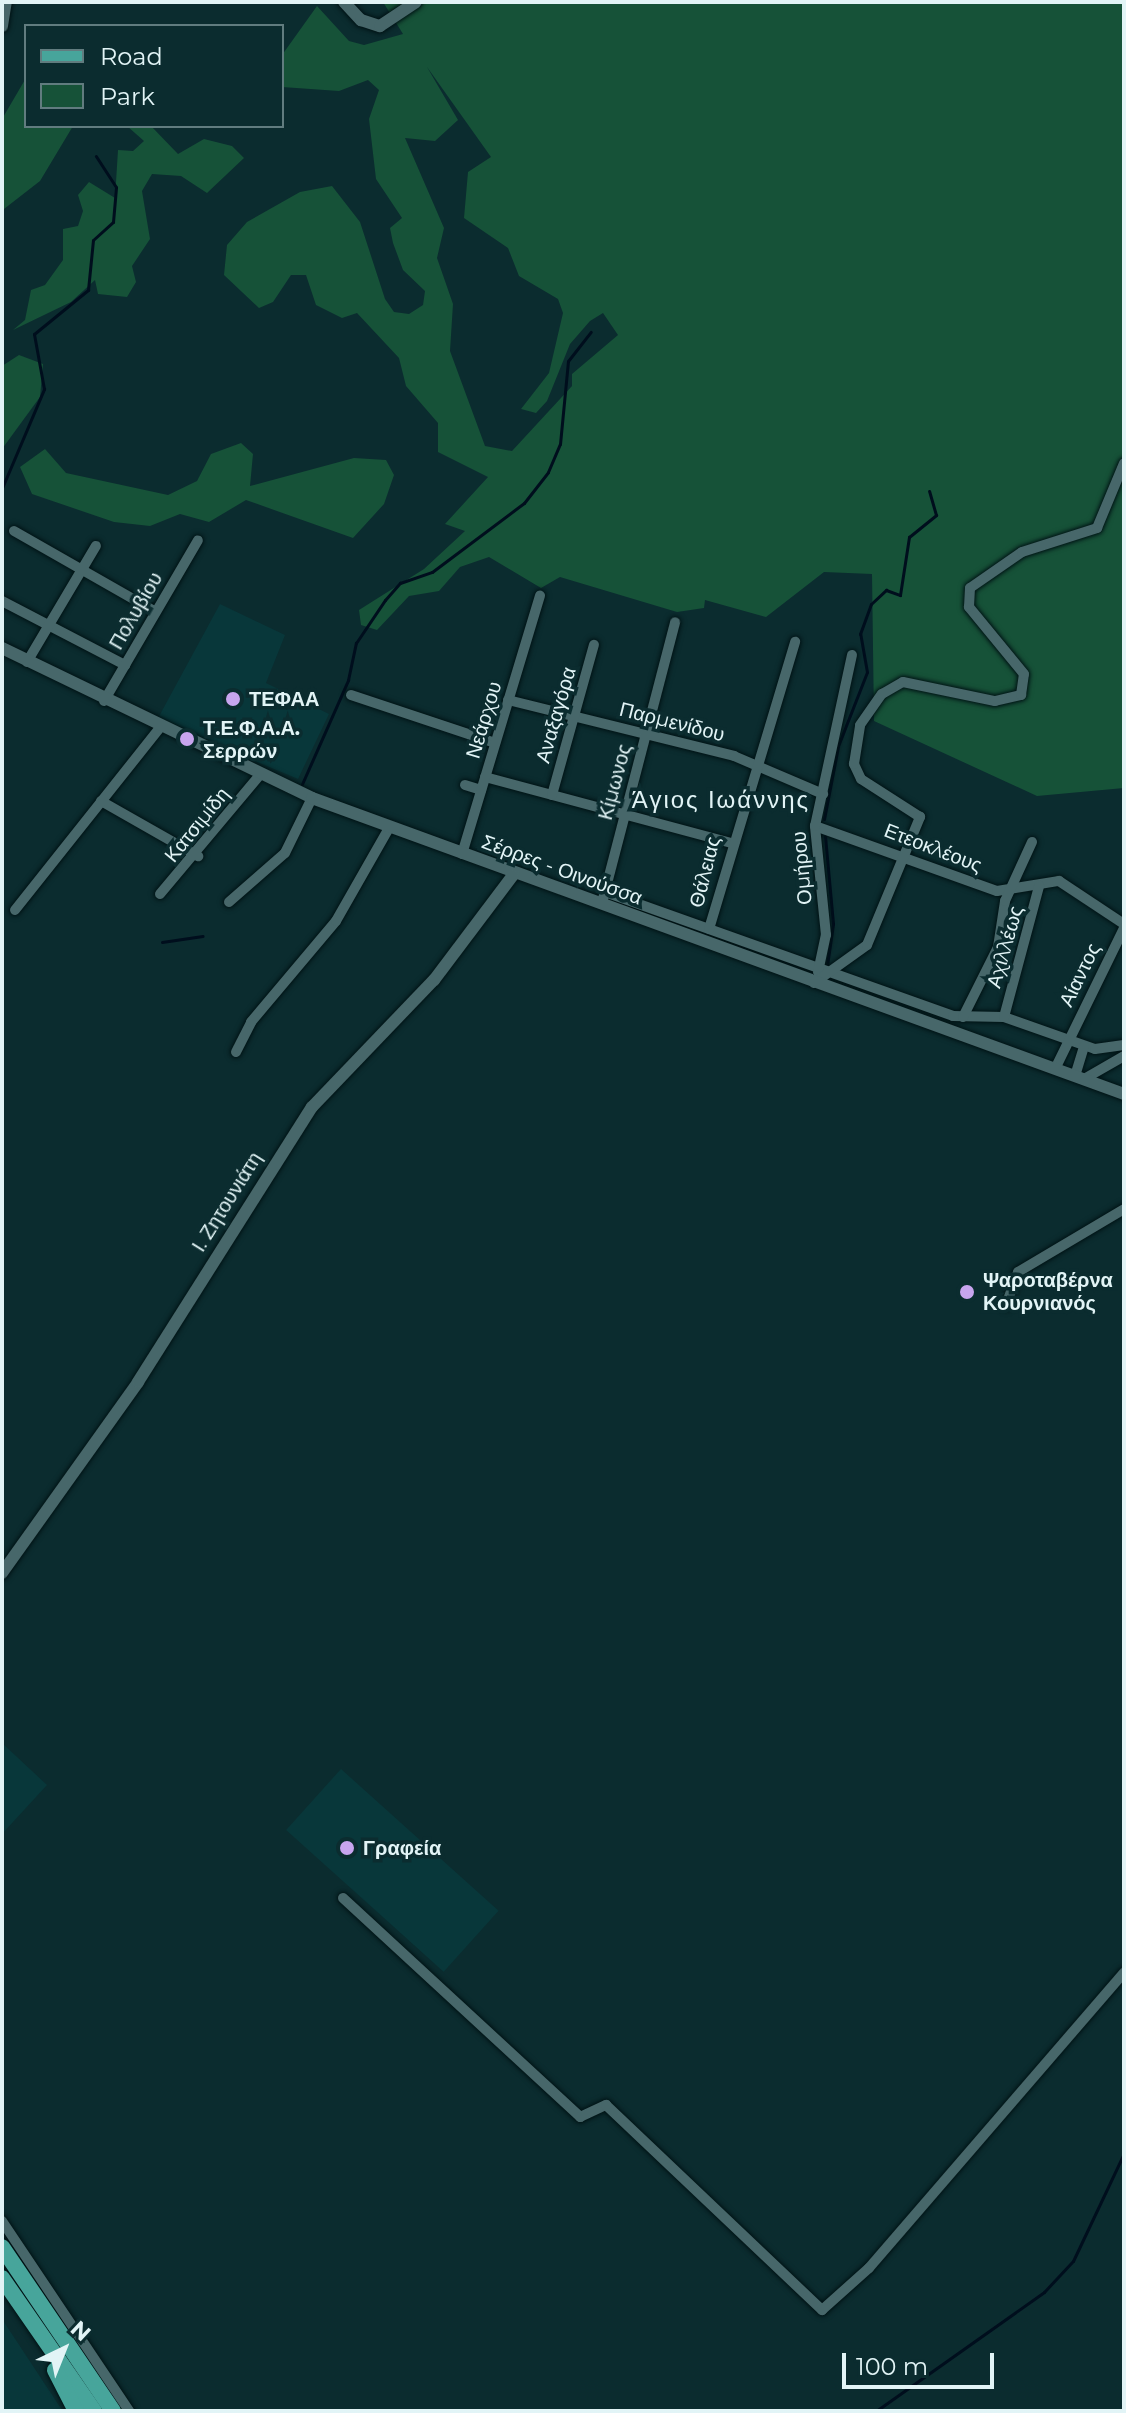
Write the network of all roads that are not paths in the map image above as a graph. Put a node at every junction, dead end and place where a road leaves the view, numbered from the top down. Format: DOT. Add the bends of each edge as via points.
graph roads {
  1 [pos="6,2"];
  2 [pos="344,2"];
  3 [pos="416,2"];
  4 [pos="2,26"];
  5 [pos="1124,463"];
  6 [pos="14,531"];
  7 [pos="198,540"];
  8 [pos="96,546"];
  9 [pos="82,570"];
  10 [pos="540,595"];
  11 [pos="2,601"];
  12 [pos="156,612"];
  13 [pos="675,622"];
  14 [pos="49,625"];
  15 [pos="795,642"];
  16 [pos="594,645"];
  17 [pos="2,648"];
  18 [pos="852,655"];
  19 [pos="27,662"];
  20 [pos="125,665"];
  21 [pos="351,695"];
  22 [pos="508,700"];
  23 [pos="104,701"];
  24 [pos="574,716"];
  25 [pos="159,729"];
  26 [pos="646,735"];
  27 [pos="495,743"];
  28 [pos="755,763"];
  29 [pos="259,776"];
  30 [pos="485,777"];
  31 [pos="465,785"];
  32 [pos="481,790"];
  33 [pos="823,794"];
  34 [pos="552,795"];
  35 [pos="312,798"];
  36 [pos="101,801"];
  37 [pos="626,814"];
  38 [pos="815,826"];
  39 [pos="389,828"];
  40 [pos="1032,842"];
  41 [pos="731,843"];
  42 [pos="462,854"];
  43 [pos="198,856"];
  44 [pos="908,856"];
  45 [pos="513,875"];
  46 [pos="1039,886"];
  47 [pos="1009,891"];
  48 [pos="160,894"];
  49 [pos="603,898"];
  50 [pos="229,902"];
  51 [pos="15,910"];
  52 [pos="1124,926"];
  53 [pos="709,929"];
  54 [pos="819,968"];
  55 [pos="835,974"];
  56 [pos="814,983"];
  57 [pos="963,1017"];
  58 [pos="1004,1017"];
  59 [pos="1067,1038"];
  60 [pos="1084,1046"];
  61 [pos="1124,1049"];
  62 [pos="236,1052"];
  63 [pos="1055,1069"];
  64 [pos="1080,1077"];
  65 [pos="1124,1094"];
  66 [pos="1124,1209"];
  67 [pos="1006,1305"];
  68 [pos="2,1573"];
  69 [pos="343,1898"];
  70 [pos="1124,1973"];
  71 [pos="2,2221"];
  72 [pos="2,2247"];
  73 [pos="2,2278"];
  74 [pos="53,2357"];
  75 [pos="76,2411"];
  76 [pos="94,2411"];
  77 [pos="113,2411"];
  78 [pos="129,2411"];
  1 -- 4 [label="street"];
  2 -- 3 [label="street" via="361,20 380,26"];
  5 -- 44 [label="street" via="1097,528 1022,552 970,588 969,607 1024,674 1021,695 995,701 914,682 890,687 860,725 854,764 865,783 916,811"];
  6 -- 9 [label="street"];
  7 -- 12 [label="street, Πολυβίου"];
  8 -- 9 [label="street"];
  9 -- 12 [label="street"];
  9 -- 14 [label="street"];
  10 -- 22 [label="street, Νεάρχου"];
  11 -- 14 [label="street"];
  12 -- 20 [label="street, Πολυβίου"];
  13 -- 26 [label="street, Κίμωνος"];
  14 -- 19 [label="street"];
  14 -- 20 [label="street"];
  15 -- 28 [label="street, Θάλειας"];
  16 -- 24 [label="street, Αναξαγόρα"];
  17 -- 19 [label="street, Σέρρες - Οινούσσα"];
  18 -- 33 [label="street, Ομήρου"];
  19 -- 23 [label="street, Σέρρες - Οινούσσα"];
  20 -- 23 [label="street, Πολυβίου"];
  21 -- 27 [label="street"];
  22 -- 24 [label="street, Παρμενίδου"];
  22 -- 27 [label="street, Νεάρχου"];
  23 -- 25 [label="street, Σέρρες - Οινούσσα"];
  24 -- 26 [label="street, Παρμενίδου"];
  24 -- 34 [label="street, Αναξαγόρα"];
  25 -- 29 [label="street, Σέρρες - Οινούσσα"];
  25 -- 36 [label="street"];
  26 -- 28 [label="street, Παρμενίδου"];
  26 -- 37 [label="street, Κίμωνος"];
  27 -- 30 [label="street, Νεάρχου"];
  28 -- 33 [label="street, Παρμενίδου"];
  28 -- 41 [label="street, Θάλειας"];
  29 -- 35 [label="street, Σέρρες - Οινούσσα"];
  29 -- 43 [label="street, Κατσιμίδη"];
  30 -- 32 [label="street, Νεάρχου"];
  30 -- 34 [label="street"];
  31 -- 32 [label="street"];
  32 -- 42 [label="street, Νεάρχου"];
  33 -- 38 [label="street, Ομήρου"];
  34 -- 37 [label="street"];
  35 -- 39 [label="street, Σέρρες - Οινούσσα"];
  35 -- 50 [label="street" via="285,853"];
  36 -- 43 [label="street"];
  36 -- 51 [label="street"];
  37 -- 41 [label="street"];
  37 -- 49 [label="street, Κίμωνος"];
  38 -- 44 [label="street, Ετεοκλέους"];
  38 -- 54 [label="street, Ομήρου" via="826,935"];
  39 -- 42 [label="street, Σέρρες - Οινούσσα"];
  39 -- 62 [label="street" via="336,921 251,1022"];
  40 -- 47 [label="street"];
  41 -- 53 [label="street, Θάλειας"];
  42 -- 45 [label="street, Σέρρες - Οινούσσα"];
  43 -- 48 [label="street, Κατσιμίδη"];
  44 -- 47 [label="street, Ετεοκλέους"];
  44 -- 55 [label="street" via="867,945"];
  45 -- 49 [label="street, Σέρρες - Οινούσσα"];
  45 -- 68 [label="street, Ι. Ζητουνιάτη" via="438,976 312,1107 138,1382"];
  46 -- 47 [label="street, Ετεοκλέους"];
  46 -- 52 [label="street, Ετεοκλέους" via="1059,881"];
  46 -- 58 [label="street, Αχιλλέως"];
  47 -- 57 [label="street" via="998,947"];
  49 -- 53 [label="street"];
  49 -- 56 [label="street, Σέρρες - Οινούσσα"];
  52 -- 59 [label="street, Αίαντος"];
  53 -- 54 [label="street"];
  54 -- 55 [label="street"];
  54 -- 56 [label="street, Ομήρου"];
  55 -- 56 [label="street"];
  55 -- 57 [label="street"];
  56 -- 63 [label="street, Σέρρες - Οινούσσα"];
  57 -- 58 [label="street"];
  58 -- 59 [label="street"];
  59 -- 60 [label="street"];
  59 -- 63 [label="street, Αίαντος"];
  60 -- 61 [label="street"];
  60 -- 64 [label="street"];
  61 -- 64 [label="street"];
  63 -- 64 [label="street, Σέρρες - Οινούσσα"];
  64 -- 65 [label="street, Σέρρες - Οινούσσα"];
  66 -- 67 [label="street" via="1018,1272"];
  69 -- 70 [label="street" via="580,2117 606,2105 822,2310 869,2268"];
  71 -- 78 [label="street"];
  72 -- 77 [label="main road"];
  73 -- 74 [label="main road"];
  74 -- 75 [label="main road"];
  74 -- 76 [label="main road"];
}
